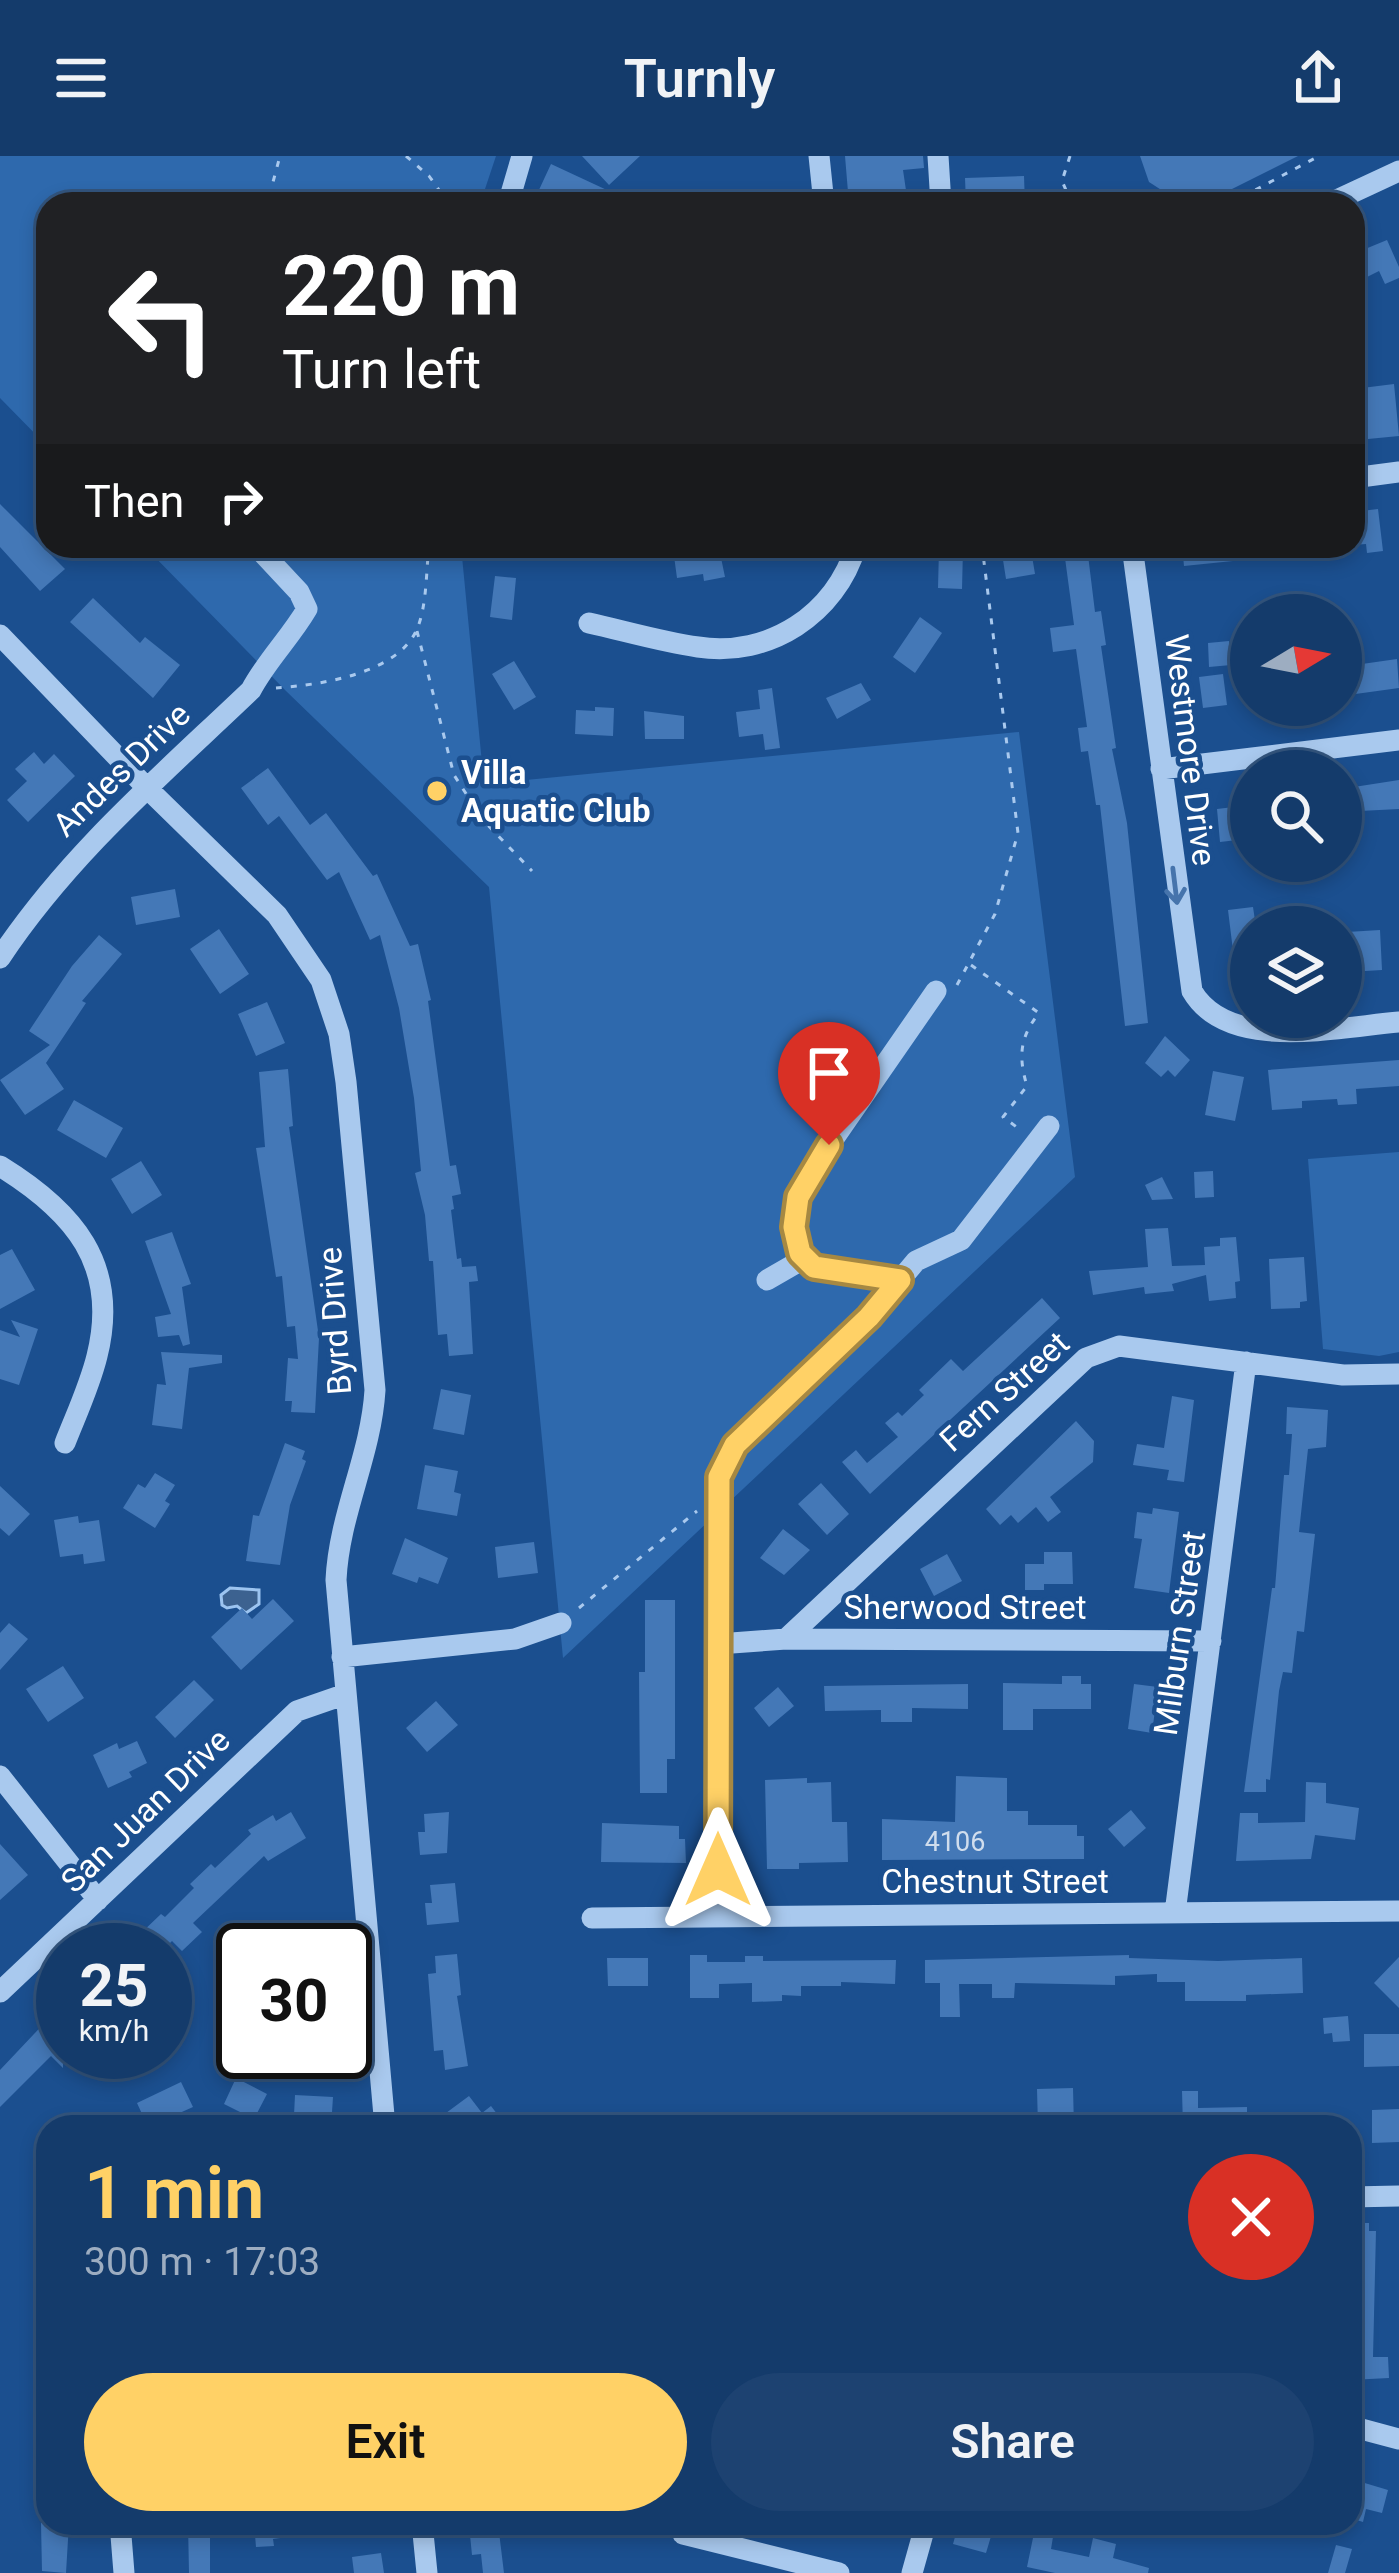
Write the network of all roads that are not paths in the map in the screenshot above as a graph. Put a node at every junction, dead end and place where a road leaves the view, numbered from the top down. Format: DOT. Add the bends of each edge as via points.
graph roads {
  1 [pos="522,156"];
  2 [pos="819,156"];
  3 [pos="938,156"];
  4 [pos="1399,171"];
  5 [pos="512,192"];
  6 [pos="823,192"];
  7 [pos="940,192"];
  8 [pos="1354,192"];
  9 [pos="1399,472"];
  10 [pos="1365,476"];
  11 [pos="267,558"];
  12 [pos="850,558"];
  13 [pos="1134,558"];
  14 [pos="590,623"];
  15 [pos="0,635"];
  16 [pos="1399,740"];
  17 [pos="1161,770"];
  18 [pos="148,789"];
  19 [pos="0,958"];
  20 [pos="936,991"];
  21 [pos="1399,1022"];
  22 [pos="1043,1133"];
  23 [pos="0,1166"];
  24 [pos="805,1258"];
  25 [pos="767,1280"];
  26 [pos="900,1280"];
  27 [pos="1246,1362"];
  28 [pos="1399,1374"];
  29 [pos="65,1443"];
  30 [pos="561,1623"];
  31 [pos="786,1639"];
  32 [pos="1211,1641"];
  33 [pos="718,1644"];
  34 [pos="342,1657"];
  35 [pos="346,1694"];
  36 [pos="0,1776"];
  37 [pos="98,1900"];
  38 [pos="1399,1911"];
  39 [pos="1175,1913"];
  40 [pos="718,1916"];
  41 [pos="592,1918"];
  42 [pos="0,1992"];
  43 [pos="384,2115"];
  44 [pos="1399,2196"];
  45 [pos="1362,2197"];
  46 [pos="1362,2429"];
  47 [pos="1399,2439"];
  48 [pos="121,2535"];
  49 [pos="423,2535"];
  50 [pos="687,2535"];
  51 [pos="923,2535"];
  52 [pos="124,2573"];
  53 [pos="427,2573"];
  54 [pos="839,2573"];
  55 [pos="913,2573"];
  1 -- 5 [label="street"];
  2 -- 6 [label="street"];
  3 -- 7 [label="street"];
  4 -- 8 [label="street"];
  9 -- 10 [label="street"];
  11 -- 18 [label="street, Andes Drive" via="307,609 251,690"];
  12 -- 14 [label="street" via="809,618 745,647 700,648"];
  13 -- 17 [label="street, Westmore Drive"];
  15 -- 18 [label="street, Byrd Drive"];
  16 -- 17 [label="street"];
  17 -- 21 [label="street, Westmore Drive, one-way" via="1189,983 1199,1004 1220,1021 1272,1031"];
  18 -- 19 [label="street, Andes Drive" via="35,905"];
  18 -- 34 [label="street, Byrd Drive" via="293,934 321,980 339,1034 375,1390 337,1555"];
  20 -- 24 [label="street" via="803,1183 794,1227"];
  22 -- 26 [label="street" via="961,1240 916,1261"];
  23 -- 29 [label="street" via="66,1215 99,1284 97,1359"];
  24 -- 25 [label="street"];
  24 -- 26 [label="street" via="814,1267"];
  26 -- 33 [label="street" via="735,1445 717,1494"];
  27 -- 28 [label="street, Fern Street"];
  27 -- 31 [label="street, Fern Street" via="1119,1346 1086,1358"];
  27 -- 32 [label="street, Milburn Street"];
  30 -- 34 [label="street" via="515,1639"];
  31 -- 32 [label="street, Sherwood Street"];
  31 -- 33 [label="street, Sherwood Street"];
  32 -- 39 [label="street, Milburn Street"];
  33 -- 40 [label="street"];
  34 -- 35 [label="street, Byrd Drive"];
  35 -- 37 [label="street, San Juan Drive" via="297,1711"];
  35 -- 43 [label="street, Byrd Drive"];
  36 -- 37 [label="street"];
  37 -- 42 [label="street, San Juan Drive"];
  38 -- 39 [label="street, Chestnut Street"];
  39 -- 40 [label="street, Chestnut Street"];
  40 -- 41 [label="street, Chestnut Street"];
  44 -- 45 [label="street"];
  46 -- 47 [label="street"];
  48 -- 52 [label="street"];
  49 -- 53 [label="street"];
  50 -- 54 [label="street"];
  51 -- 55 [label="street"];
}
